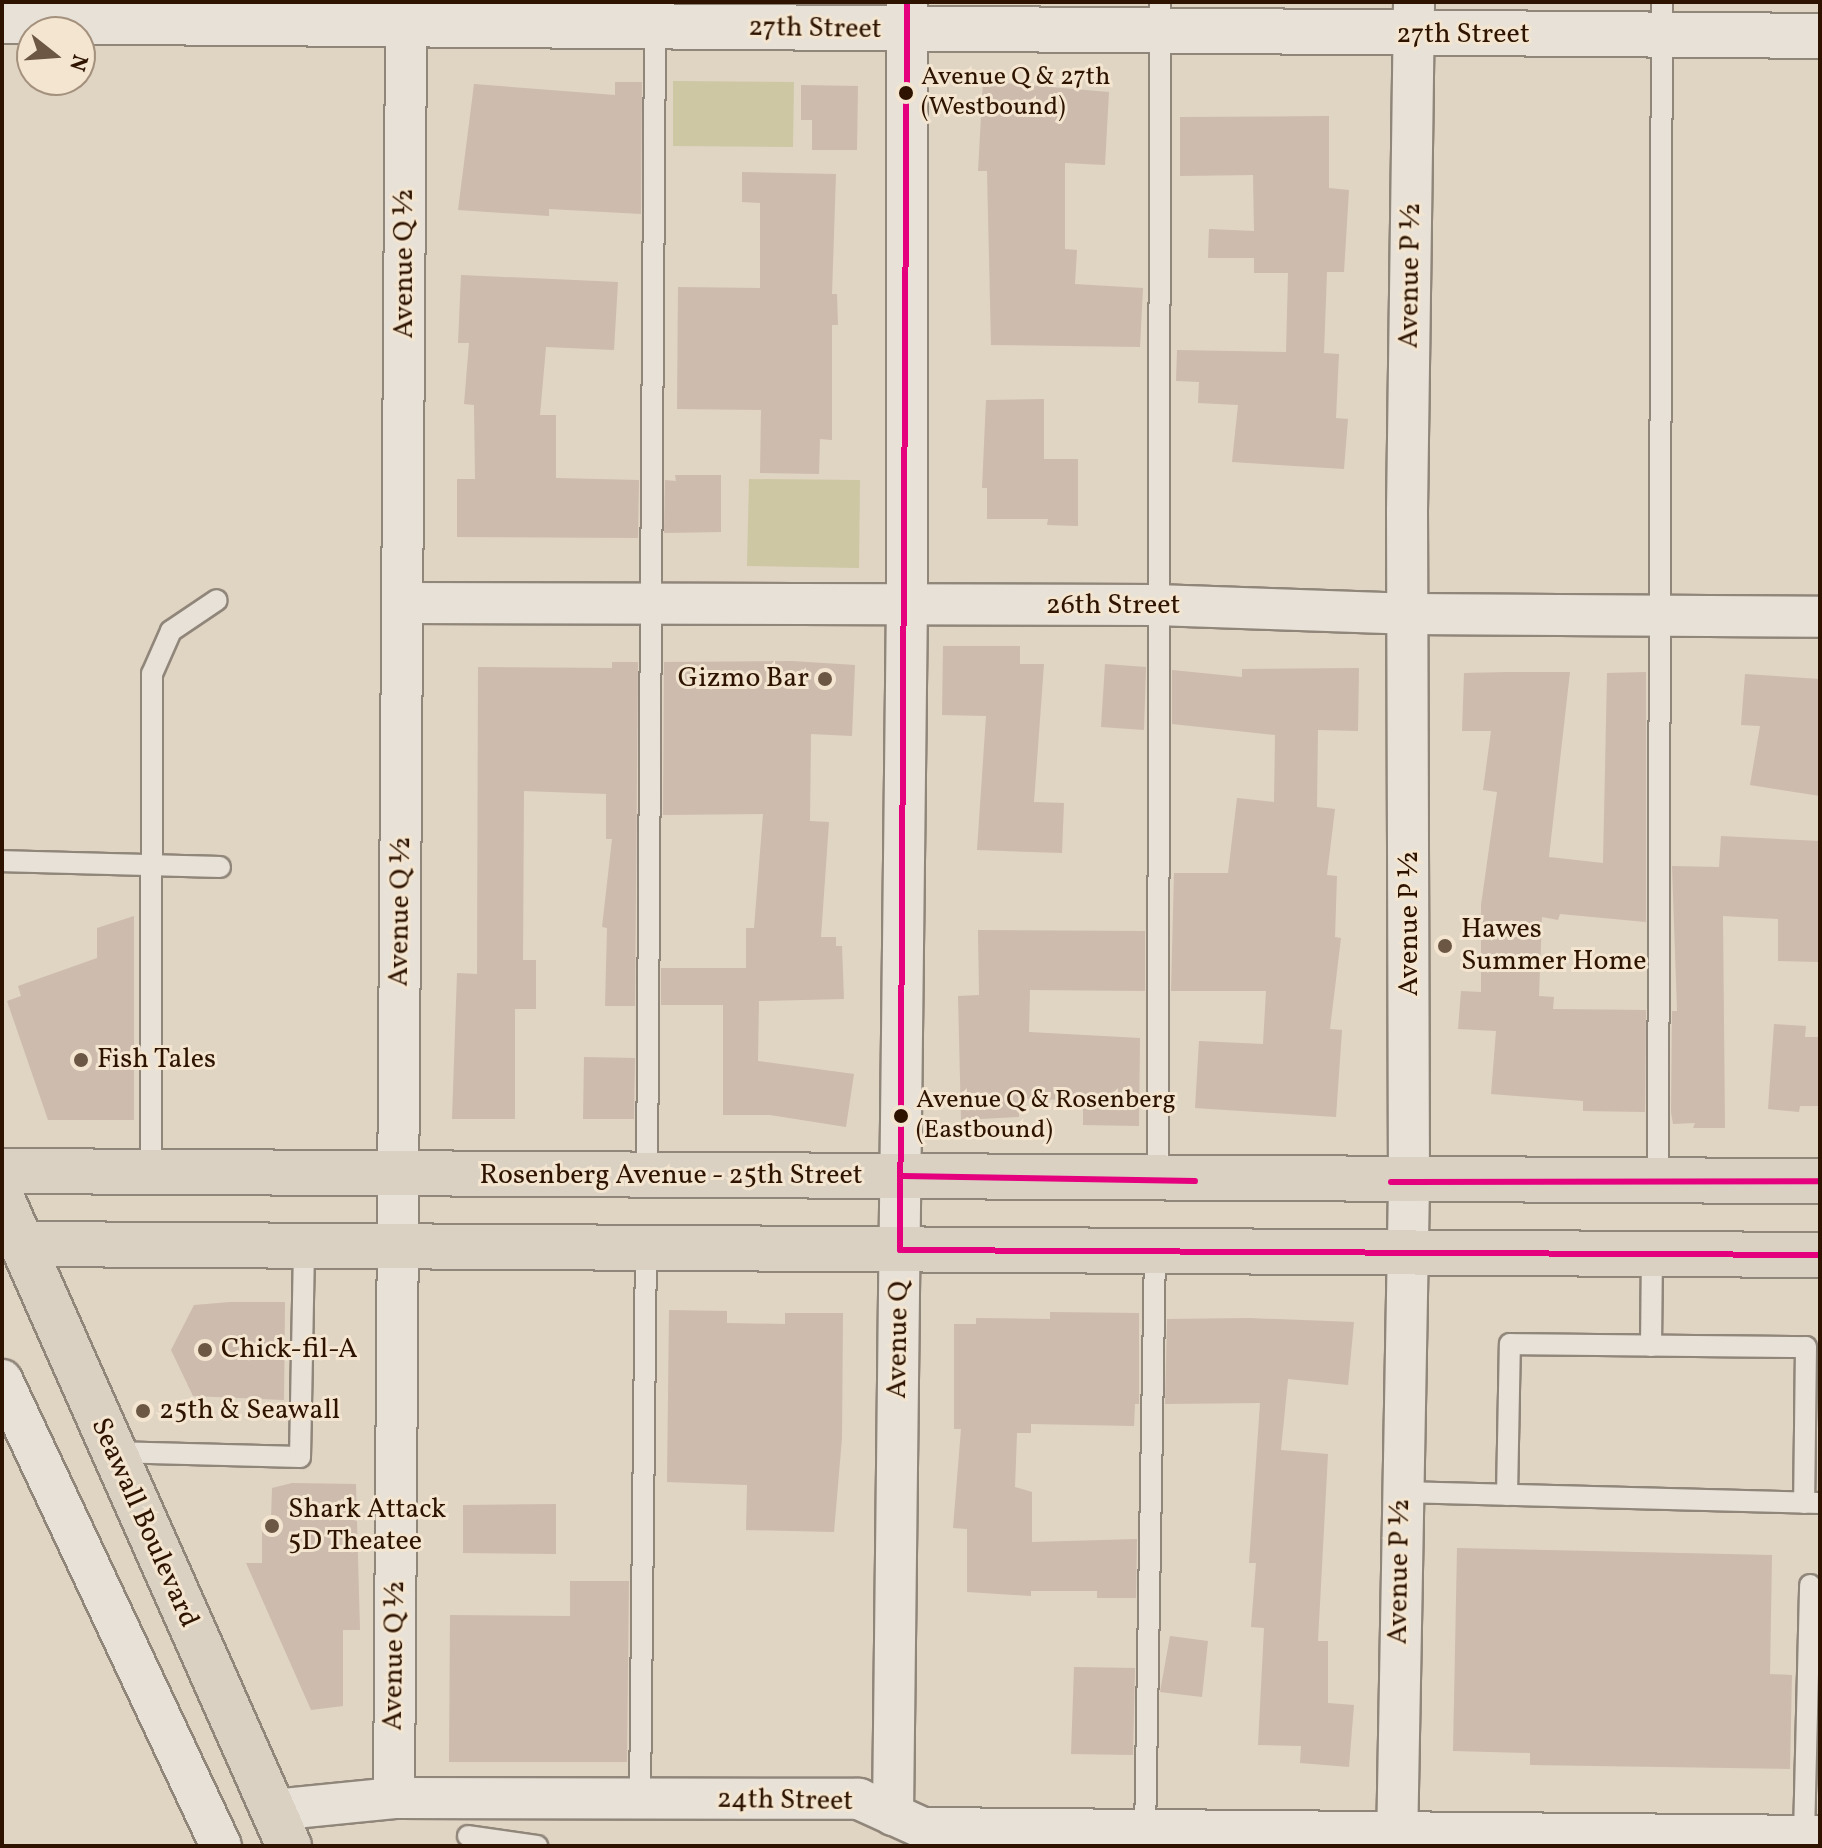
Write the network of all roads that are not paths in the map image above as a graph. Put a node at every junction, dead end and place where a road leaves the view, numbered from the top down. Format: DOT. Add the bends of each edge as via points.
graph roads {
  1 [pos="906,16"];
  2 [pos="1160,17"];
  3 [pos="1414,18"];
  4 [pos="1662,19"];
  5 [pos="2,21"];
  6 [pos="406,26"];
  7 [pos="655,28"];
  8 [pos="1820,36"];
  9 [pos="217,600"];
  10 [pos="405,603"];
  11 [pos="654,604"];
  12 [pos="907,605"];
  13 [pos="1156,605"];
  14 [pos="1410,614"];
  15 [pos="1658,616"];
  16 [pos="1820,617"];
  17 [pos="2,861"];
  18 [pos="150,863"];
  19 [pos="220,867"];
  20 [pos="151,1169"];
  21 [pos="2,1171"];
  22 [pos="398,1175"];
  23 [pos="903,1176"];
  24 [pos="647,1177"];
  25 [pos="1158,1180"];
  26 [pos="1658,1180"];
  27 [pos="1820,1181"];
  28 [pos="1409,1182"];
  29 [pos="2,1199"];
  30 [pos="22,1244"];
  31 [pos="304,1246"];
  32 [pos="399,1246"];
  33 [pos="646,1248"];
  34 [pos="900,1250"];
  35 [pos="1155,1251"];
  36 [pos="1408,1252"];
  37 [pos="1652,1254"];
  38 [pos="1820,1255"];
  39 [pos="1651,1346"];
  40 [pos="2,1380"];
  41 [pos="112,1452"];
  42 [pos="1402,1492"];
  43 [pos="1507,1495"];
  44 [pos="1812,1503"];
  45 [pos="1810,1585"];
  46 [pos="394,1798"];
  47 [pos="640,1799"];
  48 [pos="893,1815"];
  49 [pos="282,1828"];
  50 [pos="468,1836"];
  51 [pos="1812,1836"];
  52 [pos="1145,1839"];
  53 [pos="1397,1840"];
  54 [pos="221,1846"];
  55 [pos="537,1846"];
  1 -- 2 [label="street, 27th Street"];
  1 -- 7 [label="street, 27th Street"];
  1 -- 12 [label="street, Avenue Q"];
  2 -- 3 [label="street, 27th Street"];
  2 -- 13 [label="lane"];
  3 -- 4 [label="street, 27th Street"];
  3 -- 14 [label="street, Avenue P ½"];
  4 -- 8 [label="street, 27th Street"];
  4 -- 15 [label="lane"];
  5 -- 6 [label="street, 27th Street"];
  6 -- 7 [label="street, 27th Street"];
  6 -- 10 [label="street, Avenue Q ½"];
  7 -- 11 [label="lane"];
  9 -- 18 [label="lane" via="171,631 152,674"];
  10 -- 11 [label="street, 26th Street"];
  10 -- 22 [label="street, Avenue Q ½"];
  11 -- 12 [label="street, 26th Street"];
  11 -- 24 [label="lane"];
  12 -- 13 [label="street, 26th Street"];
  12 -- 23 [label="street, Avenue Q"];
  13 -- 14 [label="street, 26th Street"];
  13 -- 25 [label="lane"];
  14 -- 15 [label="street, 26th Street"];
  14 -- 28 [label="street, Avenue P ½"];
  15 -- 16 [label="street, 26th Street"];
  15 -- 26 [label="lane"];
  17 -- 18 [label="lane"];
  18 -- 19 [label="lane"];
  18 -- 20 [label="lane"];
  20 -- 21 [label="main road, Rosenberg Avenue - 25th Street"];
  20 -- 22 [label="main road, Rosenberg Avenue - 25th Street"];
  22 -- 24 [label="main road, Rosenberg Avenue - 25th Street"];
  22 -- 32 [label="street, Avenue Q ½"];
  23 -- 24 [label="main road, Rosenberg Avenue - 25th Street"];
  23 -- 25 [label="main road, Rosenberg Avenue - 25th Street"];
  23 -- 34 [label="street, Avenue Q"];
  25 -- 28 [label="main road, Rosenberg Avenue - 25th Street"];
  26 -- 27 [label="main road, Rosenberg Avenue - 25th Street"];
  26 -- 28 [label="main road, Rosenberg Avenue - 25th Street"];
  28 -- 36 [label="street, Avenue P ½"];
  29 -- 30 [label="main road, Seawall Boulevard"];
  30 -- 31 [label="main road"];
  30 -- 41 [label="main road, Seawall Boulevard"];
  31 -- 32 [label="main road"];
  31 -- 41 [label="lane" via="300,1457"];
  32 -- 33 [label="main road"];
  32 -- 46 [label="street, Avenue Q ½"];
  33 -- 34 [label="main road"];
  33 -- 47 [label="lane"];
  34 -- 35 [label="main road"];
  34 -- 48 [label="street, Avenue Q"];
  35 -- 36 [label="main road"];
  35 -- 52 [label="lane"];
  36 -- 37 [label="main road"];
  36 -- 42 [label="street, Avenue P ½"];
  37 -- 38 [label="main road"];
  37 -- 39 [label="lane"];
  39 -- 43 [label="lane" via="1510,1344"];
  39 -- 44 [label="lane" via="1806,1347"];
  40 -- 54 [label="street"];
  41 -- 49 [label="main road, Seawall Boulevard"];
  42 -- 43 [label="lane"];
  42 -- 53 [label="street, Avenue P ½"];
  43 -- 44 [label="lane"];
  45 -- 51 [label="lane"];
  46 -- 47 [label="street, 24th Street"];
  46 -- 49 [label="street, 24th Street"];
  47 -- 48 [label="street, 24th Street" via="859,1799"];
  48 -- 52 [label="street, 24th Street" via="923,1828"];
  50 -- 55 [label="lane"];
  51 -- 53 [label="street, 24th Street"];
  52 -- 53 [label="street, 24th Street"];
}
